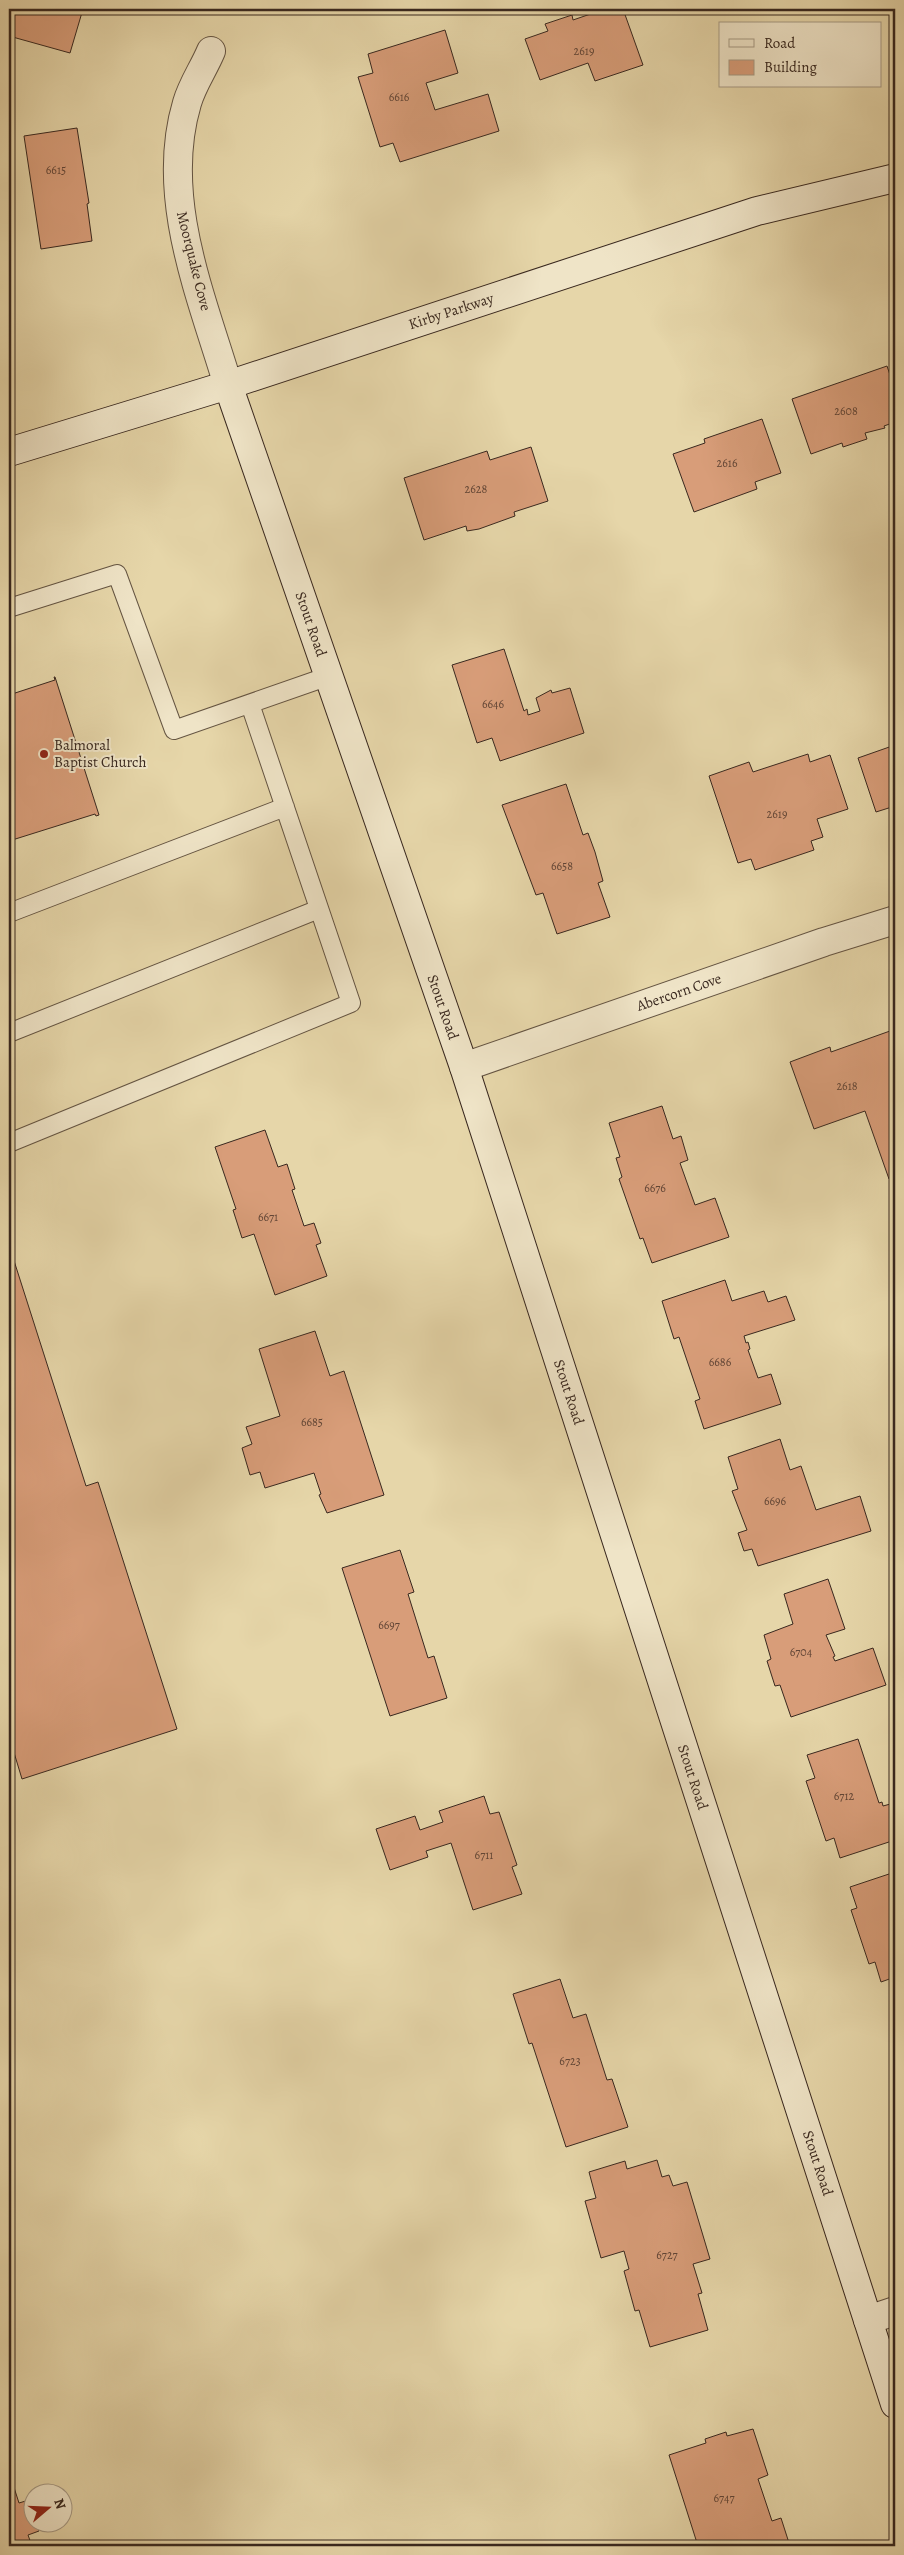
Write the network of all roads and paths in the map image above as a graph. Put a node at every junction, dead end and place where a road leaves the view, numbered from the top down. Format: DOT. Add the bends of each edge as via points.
graph roads {
  1 [pos="212,51"];
  2 [pos="895,178"];
  3 [pos="228,384"];
  4 [pos="9,452"];
  5 [pos="9,608"];
  6 [pos="329,676"];
  7 [pos="250,704"];
  8 [pos="285,807"];
  9 [pos="319,909"];
  10 [pos="9,913"];
  11 [pos="895,920"];
  12 [pos="9,1033"];
  13 [pos="464,1067"];
  14 [pos="9,1143"];
  15 [pos="895,2311"];
  16 [pos="868,2320"];
  17 [pos="895,2404"];
  1 -- 3 [label="street, Moorquake Cove" via="187,101 179,140 178,186 192,267"];
  2 -- 3 [label="street, Kirby Parkway" via="757,211"];
  3 -- 4 [label="street, Kirby Parkway"];
  3 -- 6 [label="street, Stout Road"];
  5 -- 7 [label="lane" via="117,574 174,730"];
  6 -- 7 [label="lane"];
  6 -- 13 [label="street, Stout Road"];
  7 -- 8 [label="lane"];
  8 -- 9 [label="lane"];
  8 -- 10 [label="lane"];
  9 -- 12 [label="lane"];
  9 -- 14 [label="lane" via="351,1003"];
  11 -- 13 [label="street, Abercorn Cove"];
  13 -- 16 [label="street, Stout Road"];
  15 -- 16 [label="street"];
  16 -- 17 [label="street, Stout Road"];
}
